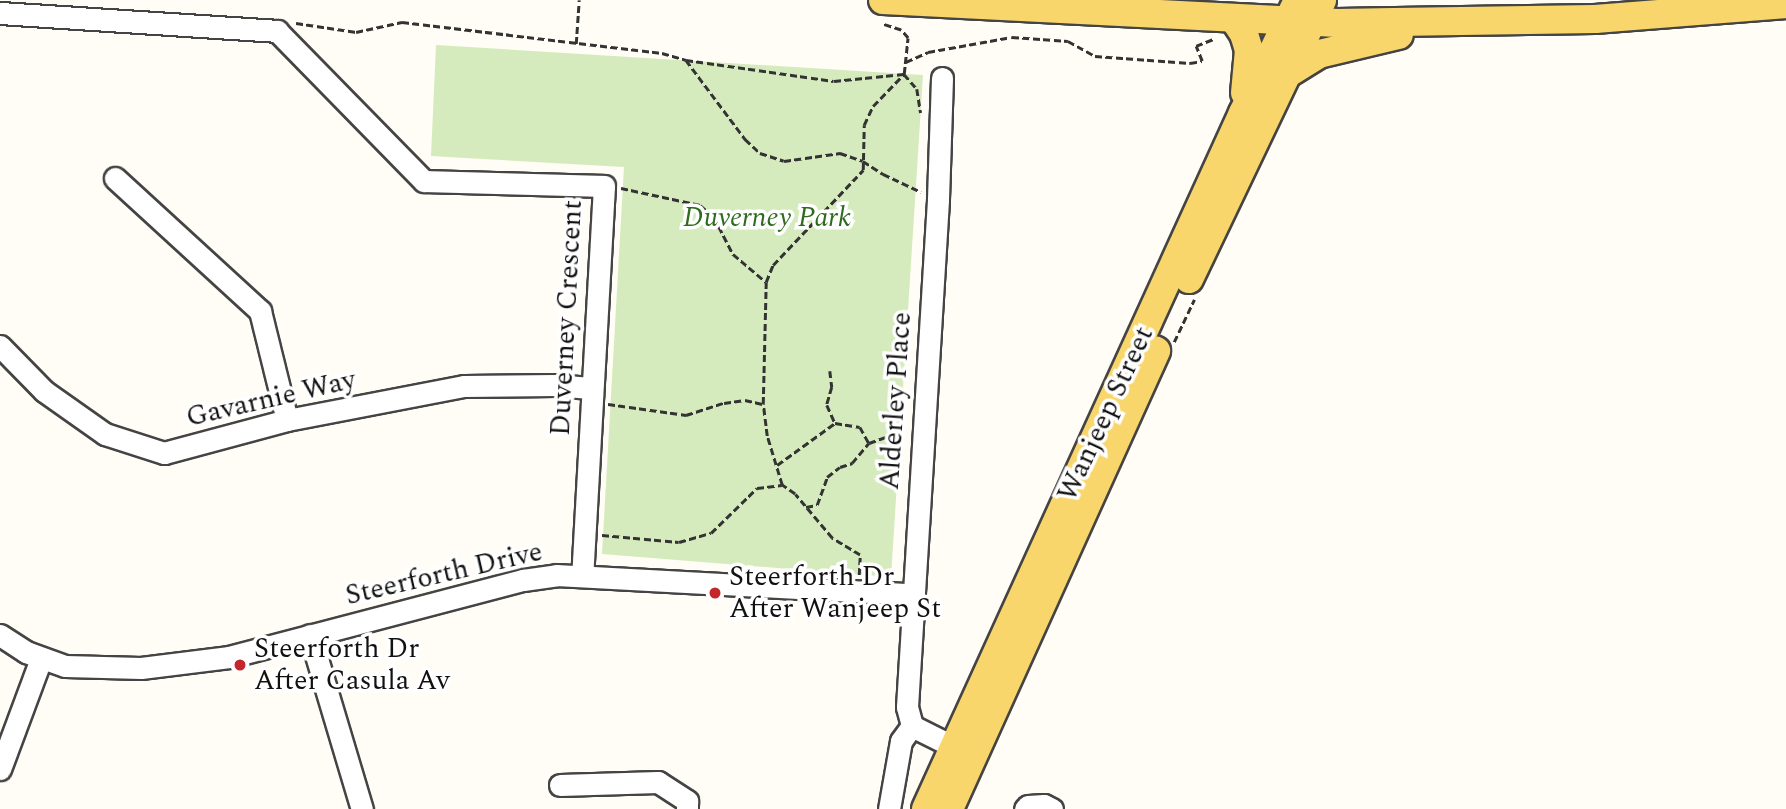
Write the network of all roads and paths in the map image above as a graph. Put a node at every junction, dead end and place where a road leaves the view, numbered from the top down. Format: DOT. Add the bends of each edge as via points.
graph roads {
  1 [pos="579,0"];
  2 [pos="1786,4"];
  3 [pos="1305,10"];
  4 [pos="882,12"];
  5 [pos="0,13"];
  6 [pos="1471,22"];
  7 [pos="1226,28"];
  8 [pos="277,31"];
  9 [pos="576,44"];
  10 [pos="686,60"];
  11 [pos="906,62"];
  12 [pos="904,74"];
  13 [pos="1285,75"];
  14 [pos="942,78"];
  15 [pos="1243,113"];
  16 [pos="863,161"];
  17 [pos="116,178"];
  18 [pos="604,186"];
  19 [pos="938,200"];
  20 [pos="1195,242"];
  21 [pos="766,282"];
  22 [pos="0,346"];
  23 [pos="830,371"];
  24 [pos="590,395"];
  25 [pos="763,404"];
  26 [pos="287,420"];
  27 [pos="835,423"];
  28 [pos="921,440"];
  29 [pos="869,443"];
  30 [pos="776,466"];
  31 [pos="782,485"];
  32 [pos="806,508"];
  33 [pos="596,535"];
  34 [pos="582,575"];
  35 [pos="858,590"];
  36 [pos="913,594"];
  37 [pos="0,635"];
  38 [pos="310,635"];
  39 [pos="41,659"];
  40 [pos="912,726"];
  41 [pos="964,752"];
  42 [pos="0,769"];
  43 [pos="560,785"];
  44 [pos="362,809"];
  45 [pos="687,809"];
  46 [pos="889,809"];
  47 [pos="926,809"];
  48 [pos="949,809"];
  1 -- 9 [label="path"];
  2 -- 6 [label="main road" via="1595,19"];
  3 -- 6 [label="main road"];
  3 -- 7 [label="main road"];
  3 -- 13 [label="main road, Wanjeep Street"];
  3 -- 15 [label="main road, Wanjeep Street"];
  4 -- 7 [label="main road"];
  4 -- 11 [label="path" via="908,38"];
  5 -- 8 [label="street"];
  6 -- 13 [label="main road" via="1332,50"];
  7 -- 11 [label="path" via="1196,46 1202,61 1190,63 1095,56 1068,41 1012,37 928,52"];
  7 -- 15 [label="main road" via="1244,34 1249,50"];
  8 -- 9 [label="path" via="299,22 356,32 402,22"];
  8 -- 18 [label="street, Duverney Crescent" via="424,181"];
  9 -- 10 [label="path"];
  10 -- 12 [label="path" via="834,81"];
  10 -- 16 [label="path" via="760,153 783,161 839,153"];
  11 -- 12 [label="path"];
  12 -- 16 [label="path" via="873,106 864,125"];
  13 -- 20 [label="main road, Wanjeep Street"];
  14 -- 19 [label="street, Alderley Place"];
  15 -- 20 [label="main road, Wanjeep Street"];
  16 -- 19 [label="path"];
  16 -- 21 [label="path" via="863,170 773,265"];
  17 -- 26 [label="street" via="260,311"];
  18 -- 21 [label="path" via="700,205 714,217 733,254"];
  18 -- 24 [label="street, Duverney Crescent"];
  19 -- 28 [label="street, Alderley Place"];
  20 -- 41 [label="main road, Wanjeep Street"];
  21 -- 25 [label="path"];
  22 -- 26 [label="street, Gavarnie Way" via="44,391 105,434 164,453"];
  23 -- 27 [label="path" via="827,405"];
  24 -- 25 [label="path" via="686,415 745,400"];
  24 -- 26 [label="street, Gavarnie Way" via="555,385 464,386"];
  24 -- 34 [label="street, Duverney Crescent"];
  25 -- 30 [label="path" via="766,436"];
  27 -- 29 [label="path" via="860,427"];
  27 -- 30 [label="path"];
  28 -- 29 [label="path" via="895,433"];
  28 -- 36 [label="street, Alderley Place"];
  29 -- 32 [label="path" via="852,463 827,477 817,505"];
  30 -- 31 [label="path"];
  31 -- 32 [label="path"];
  31 -- 33 [label="path" via="757,488 711,533 679,542"];
  32 -- 35 [label="path" via="832,538 860,555"];
  34 -- 35 [label="street, Steerforth Drive"];
  34 -- 38 [label="street, Steerforth Drive" via="523,580"];
  35 -- 36 [label="street, Steerforth Drive"];
  36 -- 40 [label="street, Alderley Place" via="907,707"];
  37 -- 39 [label="street, Steerforth Drive"];
  38 -- 39 [label="street, Steerforth Drive" via="229,657 177,665 91,669"];
  38 -- 44 [label="street"];
  39 -- 42 [label="street"];
  40 -- 41 [label="street"];
  40 -- 46 [label="street" via="901,741"];
  41 -- 47 [label="main road, Wanjeep Street"];
  41 -- 48 [label="main road, Wanjeep Street"];
  43 -- 45 [label="street" via="659,782 687,801"];
}
